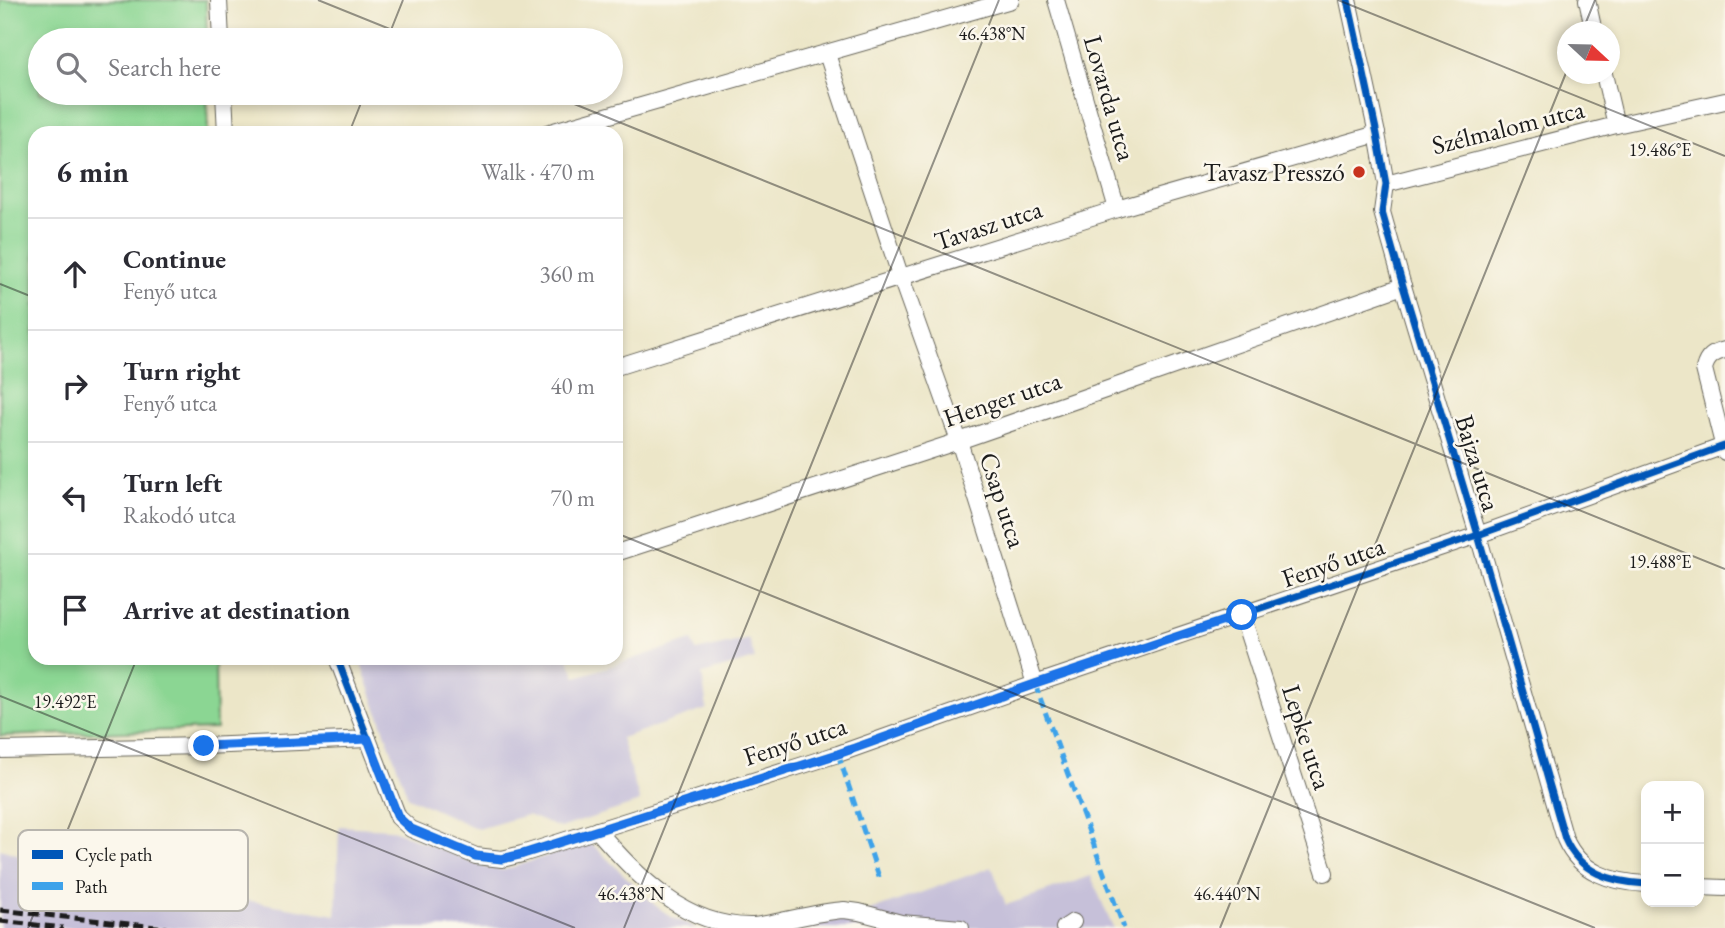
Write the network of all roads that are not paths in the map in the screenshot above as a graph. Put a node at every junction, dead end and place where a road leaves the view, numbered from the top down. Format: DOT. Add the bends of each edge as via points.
graph roads {
  1 [pos="219,0"];
  2 [pos="1011,0"];
  3 [pos="1056,0"];
  4 [pos="1348,0"];
  5 [pos="1587,0"];
  6 [pos="1592,21"];
  7 [pos="220,28"];
  8 [pos="827,54"];
  9 [pos="1606,84"];
  10 [pos="1725,101"];
  11 [pos="225,105"];
  12 [pos="1616,125"];
  13 [pos="226,126"];
  14 [pos="572,126"];
  15 [pos="1377,134"];
  16 [pos="1386,184"];
  17 [pos="1117,209"];
  18 [pos="901,278"];
  19 [pos="1403,286"];
  20 [pos="1725,350"];
  21 [pos="623,365"];
  22 [pos="958,441"];
  23 [pos="1724,449"];
  24 [pos="1478,535"];
  25 [pos="623,551"];
  26 [pos="1242,615"];
  27 [pos="340,665"];
  28 [pos="1035,684"];
  29 [pos="368,739"];
  30 [pos="0,750"];
  31 [pos="597,830"];
  32 [pos="1325,873"];
  33 [pos="1641,883"];
  34 [pos="1704,887"];
  35 [pos="1725,888"];
  36 [pos="961,928"];
  1 -- 7 [label="street"];
  2 -- 8 [label="street"];
  3 -- 17 [label="street, Lovarda utca"];
  4 -- 15 [label="street, Bajza utca"];
  5 -- 6 [label="street"];
  8 -- 14 [label="street"];
  8 -- 18 [label="street, Csap utca"];
  9 -- 12 [label="street"];
  10 -- 12 [label="street, Szélmalom utca"];
  11 -- 13 [label="street"];
  12 -- 16 [label="street, Szélmalom utca"];
  15 -- 16 [label="street, Bajza utca"];
  15 -- 17 [label="street, Tavasz utca"];
  16 -- 19 [label="street, Bajza utca" via="1382,212"];
  17 -- 18 [label="street, Tavasz utca"];
  18 -- 21 [label="street, Tavasz utca"];
  18 -- 22 [label="street, Csap utca"];
  19 -- 22 [label="street, Henger utca"];
  19 -- 24 [label="street, Bajza utca"];
  20 -- 23 [label="street" via="1714,353 1704,369"];
  22 -- 25 [label="street, Henger utca"];
  22 -- 28 [label="street, Csap utca"];
  23 -- 24 [label="street, Fenyő utca"];
  24 -- 26 [label="street, Fenyő utca"];
  24 -- 33 [label="street, Bajza utca" via="1569,848 1590,870"];
  26 -- 28 [label="street, Fenyő utca"];
  26 -- 32 [label="street, Lepke utca"];
  27 -- 29 [label="street, Fenyő utca"];
  28 -- 31 [label="street, Fenyő utca" via="838,754"];
  29 -- 30 [label="street"];
  29 -- 31 [label="street, Fenyő utca" via="402,822 476,856 502,859"];
  31 -- 36 [label="street" via="631,869 668,901 705,922 752,926 844,910 901,923"];
  34 -- 35 [label="street"];
}
